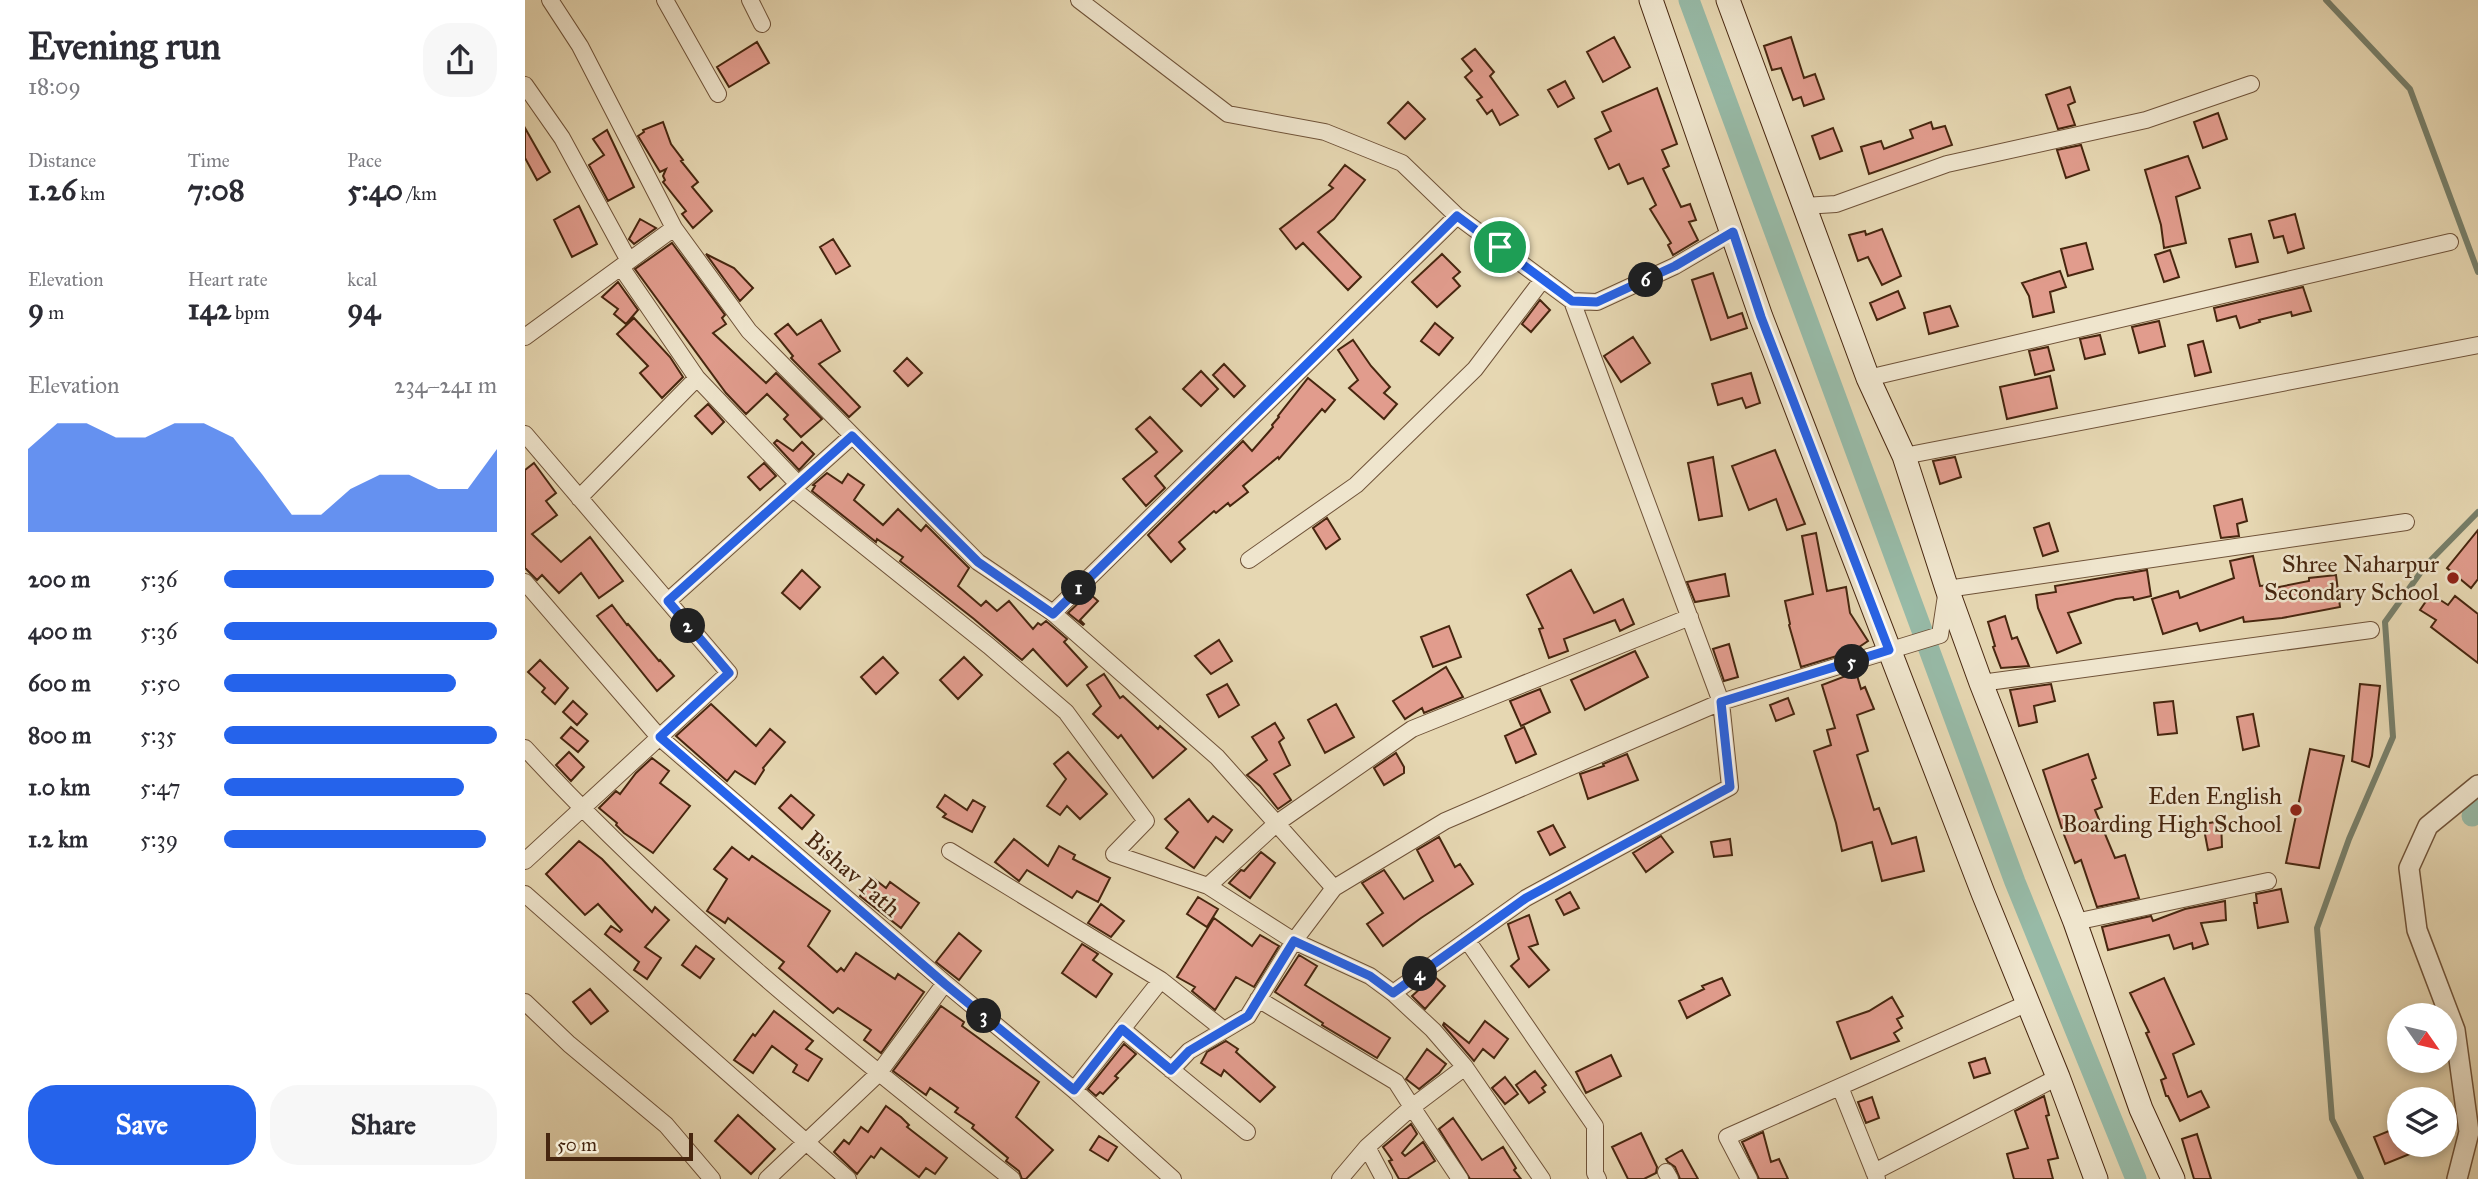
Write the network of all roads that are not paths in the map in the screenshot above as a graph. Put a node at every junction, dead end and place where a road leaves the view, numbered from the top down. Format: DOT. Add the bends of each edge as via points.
graph roads {
  1 [pos="550,0"];
  2 [pos="665,0"];
  3 [pos="750,0"];
  4 [pos="1079,0"];
  5 [pos="1651,0"];
  6 [pos="1728,0"];
  7 [pos="762,24"];
  8 [pos="2251,84"];
  9 [pos="525,85"];
  10 [pos="718,94"];
  11 [pos="1804,206"];
  12 [pos="1457,216"];
  13 [pos="674,228"];
  14 [pos="1733,232"];
  15 [pos="2450,242"];
  16 [pos="625,264"];
  17 [pos="1543,279"];
  18 [pos="1572,301"];
  19 [pos="525,337"];
  20 [pos="2478,345"];
  21 [pos="697,378"];
  22 [pos="1868,378"];
  23 [pos="525,434"];
  24 [pos="852,436"];
  25 [pos="1904,456"];
  26 [pos="796,487"];
  27 [pos="579,498"];
  28 [pos="2406,522"];
  29 [pos="1249,560"];
  30 [pos="525,582"];
  31 [pos="1947,589"];
  32 [pos="668,601"];
  33 [pos="1053,614"];
  34 [pos="1690,617"];
  35 [pos="2371,630"];
  36 [pos="1889,650"];
  37 [pos="1981,683"];
  38 [pos="1721,702"];
  39 [pos="660,737"];
  40 [pos="525,748"];
  41 [pos="2478,785"];
  42 [pos="581,809"];
  43 [pos="1277,823"];
  44 [pos="950,851"];
  45 [pos="525,861"];
  46 [pos="2268,881"];
  47 [pos="1208,886"];
  48 [pos="1334,888"];
  49 [pos="525,894"];
  50 [pos="2075,922"];
  51 [pos="1467,940"];
  52 [pos="1294,941"];
  53 [pos="1161,980"];
  54 [pos="945,984"];
  55 [pos="1393,993"];
  56 [pos="1258,999"];
  57 [pos="525,1002"];
  58 [pos="2028,1003"];
  59 [pos="1122,1029"];
  60 [pos="1224,1030"];
  61 [pos="1465,1068"];
  62 [pos="1171,1070"];
  63 [pos="878,1074"];
  64 [pos="2058,1077"];
  65 [pos="1840,1087"];
  66 [pos="1074,1090"];
  67 [pos="1412,1107"];
  68 [pos="1247,1132"];
  69 [pos="806,1142"];
  70 [pos="1367,1147"];
  71 [pos="1875,1176"];
  72 [pos="712,1179"];
  73 [pos="767,1179"];
  74 [pos="848,1179"];
  75 [pos="1012,1179"];
  76 [pos="1173,1179"];
  77 [pos="1340,1179"];
  78 [pos="1384,1179"];
  79 [pos="1460,1179"];
  80 [pos="1542,1179"];
  81 [pos="1598,1179"];
  82 [pos="1749,1179"];
  83 [pos="2096,1179"];
  84 [pos="2173,1179"];
  85 [pos="2458,1179"];
  1 -- 13 [label="street" via="580,46"];
  2 -- 10 [label="street"];
  3 -- 7 [label="street"];
  4 -- 12 [label="street" via="1228,114 1325,132 1402,163"];
  5 -- 14 [label="main road"];
  6 -- 11 [label="main road"];
  8 -- 11 [label="street" via="2146,120 1947,164 1836,204"];
  9 -- 16 [label="street" via="562,138"];
  11 -- 22 [label="main road"];
  12 -- 17 [label="street"];
  12 -- 33 [label="street"];
  13 -- 16 [label="street"];
  13 -- 24 [label="street" via="749,331"];
  14 -- 18 [label="street" via="1675,266 1597,302"];
  14 -- 36 [label="main road"];
  15 -- 22 [label="street"];
  16 -- 19 [label="street"];
  16 -- 21 [label="street"];
  17 -- 18 [label="street"];
  17 -- 29 [label="street" via="1475,369 1356,485"];
  18 -- 34 [label="street"];
  20 -- 25 [label="street"];
  21 -- 26 [label="street"];
  21 -- 27 [label="street"];
  22 -- 25 [label="main road"];
  23 -- 27 [label="street"];
  24 -- 26 [label="street"];
  24 -- 33 [label="street" via="978,562"];
  25 -- 31 [label="main road"];
  26 -- 32 [label="street"];
  26 -- 47 [label="street" via="1066,712 1146,821 1114,854"];
  27 -- 32 [label="street"];
  28 -- 31 [label="street"];
  30 -- 39 [label="street, Bishav Path"];
  31 -- 36 [label="street" via="1940,635"];
  31 -- 37 [label="main road"];
  32 -- 39 [label="street" via="729,673"];
  33 -- 43 [label="street" via="1217,757"];
  34 -- 38 [label="street"];
  34 -- 43 [label="street" via="1412,729"];
  35 -- 37 [label="street"];
  36 -- 38 [label="street"];
  36 -- 58 [label="main road"];
  37 -- 50 [label="main road"];
  38 -- 48 [label="street" via="1445,821"];
  38 -- 51 [label="street" via="1730,787 1526,898"];
  39 -- 42 [label="street"];
  39 -- 54 [label="street, Bishav Path"];
  40 -- 42 [label="street"];
  41 -- 85 [label="street" via="2428,826 2409,868 2417,930 2455,1030 2469,1132"];
  42 -- 45 [label="street"];
  42 -- 63 [label="street"];
  43 -- 47 [label="street"];
  43 -- 48 [label="street"];
  44 -- 53 [label="street"];
  46 -- 50 [label="street"];
  47 -- 52 [label="street"];
  48 -- 52 [label="street"];
  49 -- 69 [label="street"];
  50 -- 84 [label="main road" via="2141,1109"];
  51 -- 55 [label="street"];
  51 -- 81 [label="street" via="1595,1126"];
  52 -- 55 [label="street" via="1370,976"];
  52 -- 56 [label="street"];
  53 -- 59 [label="street"];
  53 -- 60 [label="street"];
  54 -- 63 [label="street"];
  54 -- 66 [label="street, Bishav Path"];
  55 -- 61 [label="street"];
  56 -- 60 [label="street" via="1248,1016"];
  56 -- 67 [label="street" via="1395,1082"];
  57 -- 72 [label="street" via="666,1125"];
  58 -- 64 [label="main road"];
  58 -- 65 [label="street"];
  59 -- 62 [label="street"];
  59 -- 66 [label="street"];
  60 -- 62 [label="street" via="1189,1051"];
  61 -- 67 [label="street"];
  61 -- 80 [label="street"];
  62 -- 68 [label="street"];
  63 -- 69 [label="street"];
  63 -- 75 [label="street"];
  64 -- 71 [label="street"];
  64 -- 83 [label="main road"];
  65 -- 71 [label="street"];
  65 -- 82 [label="street" via="1727,1137"];
  66 -- 76 [label="street, Bishav Path"];
  67 -- 70 [label="street"];
  67 -- 79 [label="street"];
  69 -- 73 [label="street"];
  69 -- 74 [label="street"];
  70 -- 77 [label="street"];
  70 -- 78 [label="street"];
}
